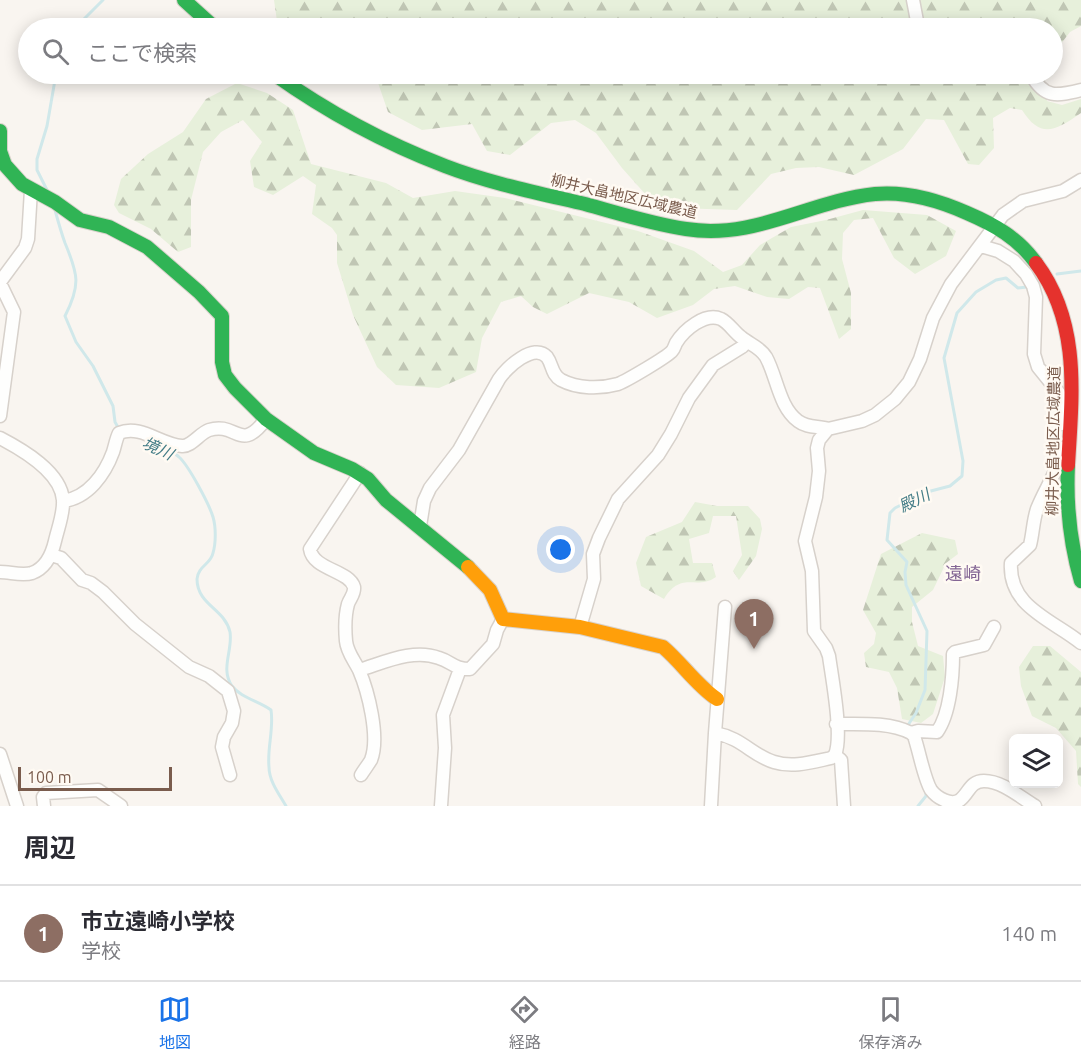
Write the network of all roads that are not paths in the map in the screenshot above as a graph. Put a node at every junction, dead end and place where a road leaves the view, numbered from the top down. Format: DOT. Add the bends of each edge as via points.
graph roads {
  1 [pos="184,0"];
  2 [pos="913,0"];
  3 [pos="203,18"];
  4 [pos="916,18"];
  5 [pos="288,84"];
  6 [pos="1038,84"];
  7 [pos="1081,90"];
  8 [pos="0,131"];
  9 [pos="1081,180"];
  10 [pos="31,190"];
  11 [pos="993,225"];
  12 [pos="981,246"];
  13 [pos="0,282"];
  14 [pos="747,342"];
  15 [pos="3,383"];
  16 [pos="0,416"];
  17 [pos="266,419"];
  18 [pos="828,429"];
  19 [pos="0,438"];
  20 [pos="360,473"];
  21 [pos="63,501"];
  22 [pos="420,525"];
  23 [pos="51,555"];
  24 [pos="0,572"];
  25 [pos="1081,581"];
  26 [pos="724,607"];
  27 [pos="503,619"];
  28 [pos="580,627"];
  29 [pos="994,627"];
  30 [pos="1081,643"];
  31 [pos="460,669"];
  32 [pos="359,670"];
  33 [pos="717,699"];
  34 [pos="836,724"];
  35 [pos="715,733"];
  36 [pos="912,733"];
  37 [pos="0,754"];
  38 [pos="835,755"];
  39 [pos="230,775"];
  40 [pos="361,775"];
  41 [pos="951,804"];
  42 [pos="17,806"];
  43 [pos="44,806"];
  44 [pos="121,806"];
  45 [pos="441,806"];
  46 [pos="711,806"];
  47 [pos="844,806"];
  48 [pos="1035,806"];
  1 -- 3 [label="street"];
  2 -- 4 [label="street"];
  5 -- 11 [label="street, 柳井大畠地区広域農道" via="399,147 447,167 683,229 732,231 869,194 933,198"];
  6 -- 7 [label="street" via="1057,96"];
  8 -- 10 [label="street" via="5,165"];
  9 -- 11 [label="street" via="1063,192 1023,201"];
  10 -- 13 [label="street" via="25,248"];
  10 -- 17 [label="street" via="80,219 109,226 135,239 199,292 222,316 225,375"];
  11 -- 12 [label="street"];
  11 -- 25 [label="street, 柳井大畠地区広域農道" via="1018,242 1038,266 1056,296 1070,345 1068,521"];
  12 -- 18 [label="street" via="951,284 933,318 909,382 895,399 862,421"];
  12 -- 30 [label="street" via="1014,261 1032,286 1036,297 1034,354 1038,368 1059,393 1063,411 1060,462 1038,508 1030,546 1011,563 1010,576 1015,590 1035,613"];
  13 -- 15 [label="street" via="14,312"];
  14 -- 18 [label="street" via="765,356 792,415 806,426"];
  14 -- 22 [label="street" via="720,319 710,317 690,328 673,351 629,380 590,388 560,380 553,374 547,357 530,353 504,371 459,450 430,488"];
  14 -- 28 [label="street" via="713,365 657,455 618,499 593,554 592,587"];
  15 -- 16 [label="street"];
  17 -- 20 [label="street" via="314,453"];
  17 -- 21 [label="street" via="249,436 214,429 181,446 152,435 119,433 97,482 88,491"];
  18 -- 34 [label="street" via="817,448 816,498 805,541 812,571 814,631 829,656"];
  19 -- 21 [label="street" via="43,465 51,473"];
  20 -- 22 [label="street" via="386,500"];
  20 -- 32 [label="street" via="310,549 318,562 354,587 348,605 346,644"];
  21 -- 23 [label="street"];
  22 -- 27 [label="street" via="476,573 490,590"];
  23 -- 24 [label="street" via="34,572"];
  23 -- 39 [label="street" via="61,558 82,580 103,592 189,668 209,676 228,691 234,711 222,747"];
  26 -- 33 [label="street"];
  27 -- 28 [label="street"];
  27 -- 31 [label="street" via="493,644 477,664"];
  28 -- 33 [label="street" via="663,647"];
  29 -- 36 [label="street" via="984,645 953,654 945,716 937,732"];
  31 -- 32 [label="street" via="440,658 413,655"];
  31 -- 45 [label="street" via="443,715"];
  32 -- 40 [label="street" via="373,725 371,758"];
  33 -- 35 [label="street"];
  34 -- 36 [label="street" via="859,723"];
  34 -- 38 [label="street"];
  35 -- 38 [label="street" via="728,735 773,762 797,765"];
  35 -- 46 [label="street"];
  36 -- 41 [label="street" via="931,790"];
  37 -- 42 [label="street"];
  38 -- 47 [label="street" via="842,760"];
  41 -- 48 [label="street" via="972,785 986,781"];
  43 -- 44 [label="street" via="46,793 98,790"];
}
